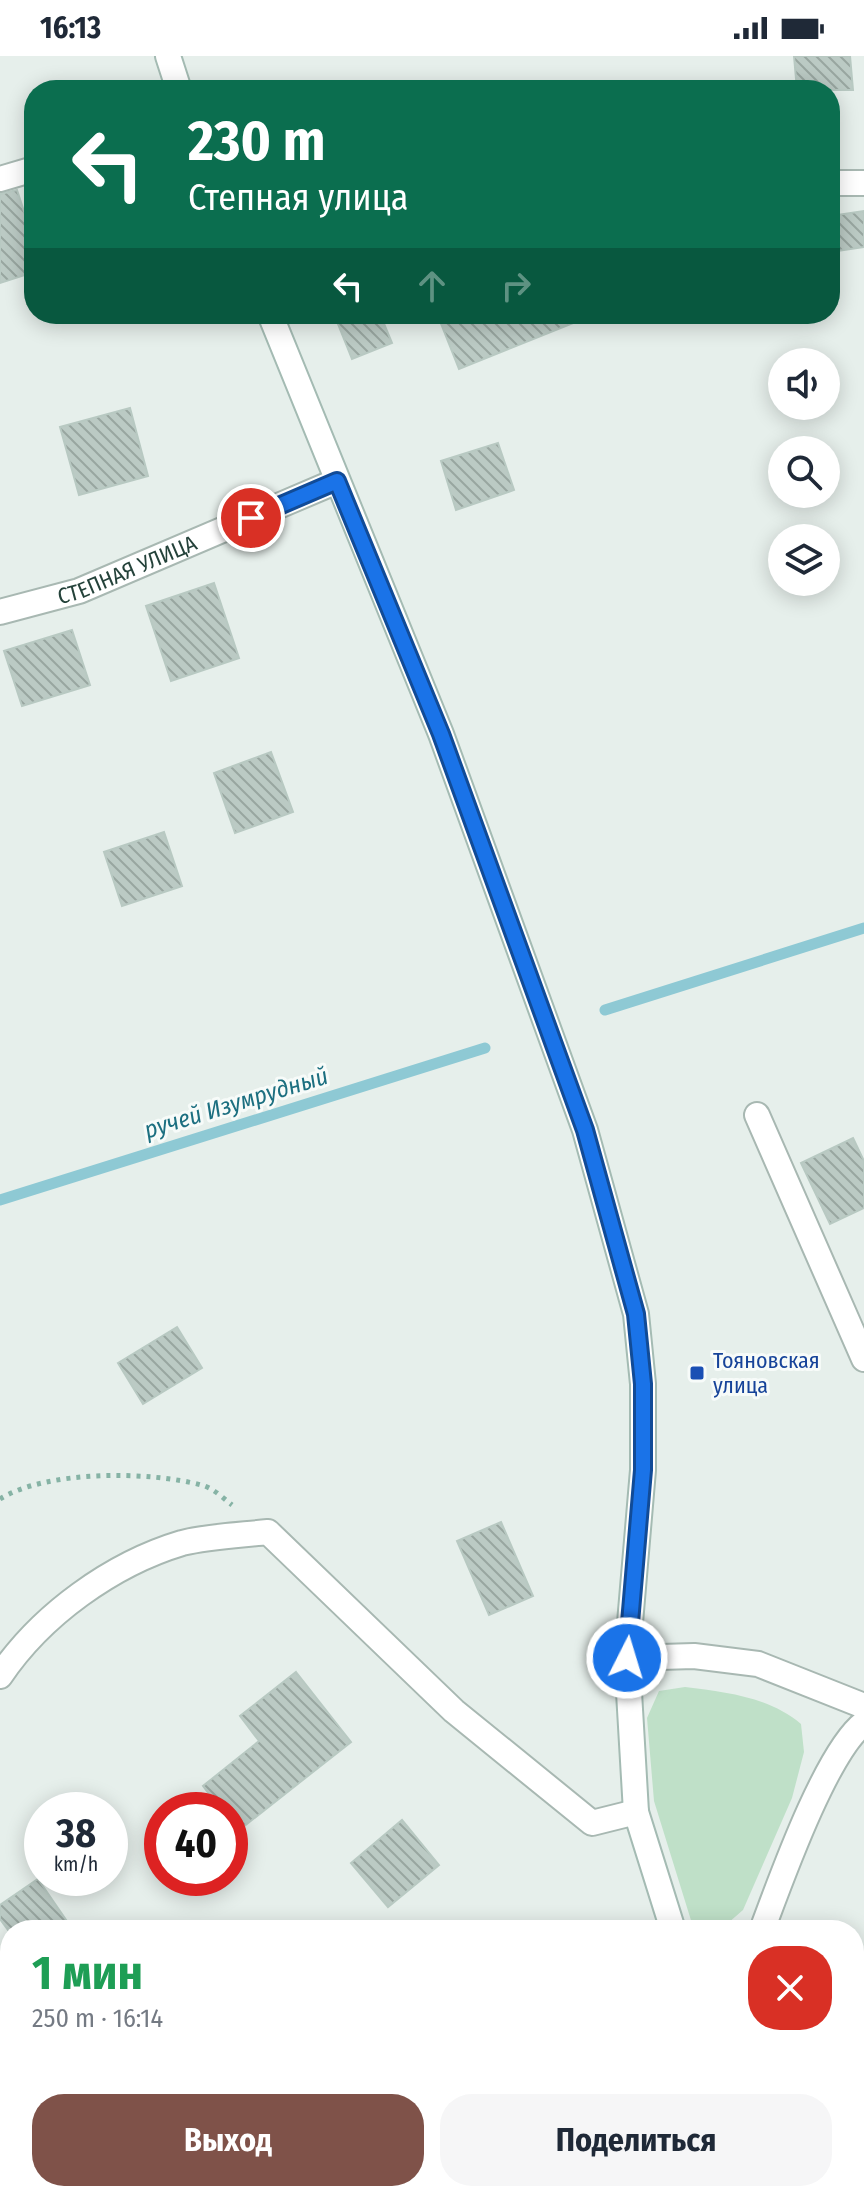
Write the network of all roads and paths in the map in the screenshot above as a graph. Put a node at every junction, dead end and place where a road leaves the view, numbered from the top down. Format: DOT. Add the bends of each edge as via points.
graph roads {
  1 [pos="168,56"];
  2 [pos="176,80"];
  3 [pos="24,172"];
  4 [pos="0,179"];
  5 [pos="840,183"];
  6 [pos="864,183"];
  7 [pos="274,324"];
  8 [pos="337,481"];
  9 [pos="0,612"];
  10 [pos="757,1115"];
  11 [pos="864,1359"];
  12 [pos="0,1499"];
  13 [pos="268,1532"];
  14 [pos="627,1658"];
  15 [pos="0,1676"];
  16 [pos="864,1706"];
  17 [pos="864,1723"];
  18 [pos="636,1812"];
  19 [pos="670,1920"];
  20 [pos="766,1920"];
  1 -- 2 [label="street"];
  3 -- 4 [label="street"];
  5 -- 6 [label="street"];
  7 -- 8 [label="street"];
  8 -- 9 [label="street, СТЕПНАЯ УЛИЦА" via="79,591"];
  8 -- 14 [label="street" via="441,734 580,1115 636,1314 643,1470"];
  10 -- 11 [label="street"];
  12 -- 13 [label="path" via="52,1481 143,1475 205,1485"];
  13 -- 15 [label="street" via="184,1543 135,1562 50,1617"];
  13 -- 18 [label="street" via="454,1711 592,1823"];
  14 -- 16 [label="street" via="694,1656 758,1664"];
  14 -- 18 [label="street"];
  17 -- 20 [label="street" via="851,1733 816,1799"];
  18 -- 19 [label="street"];
}
